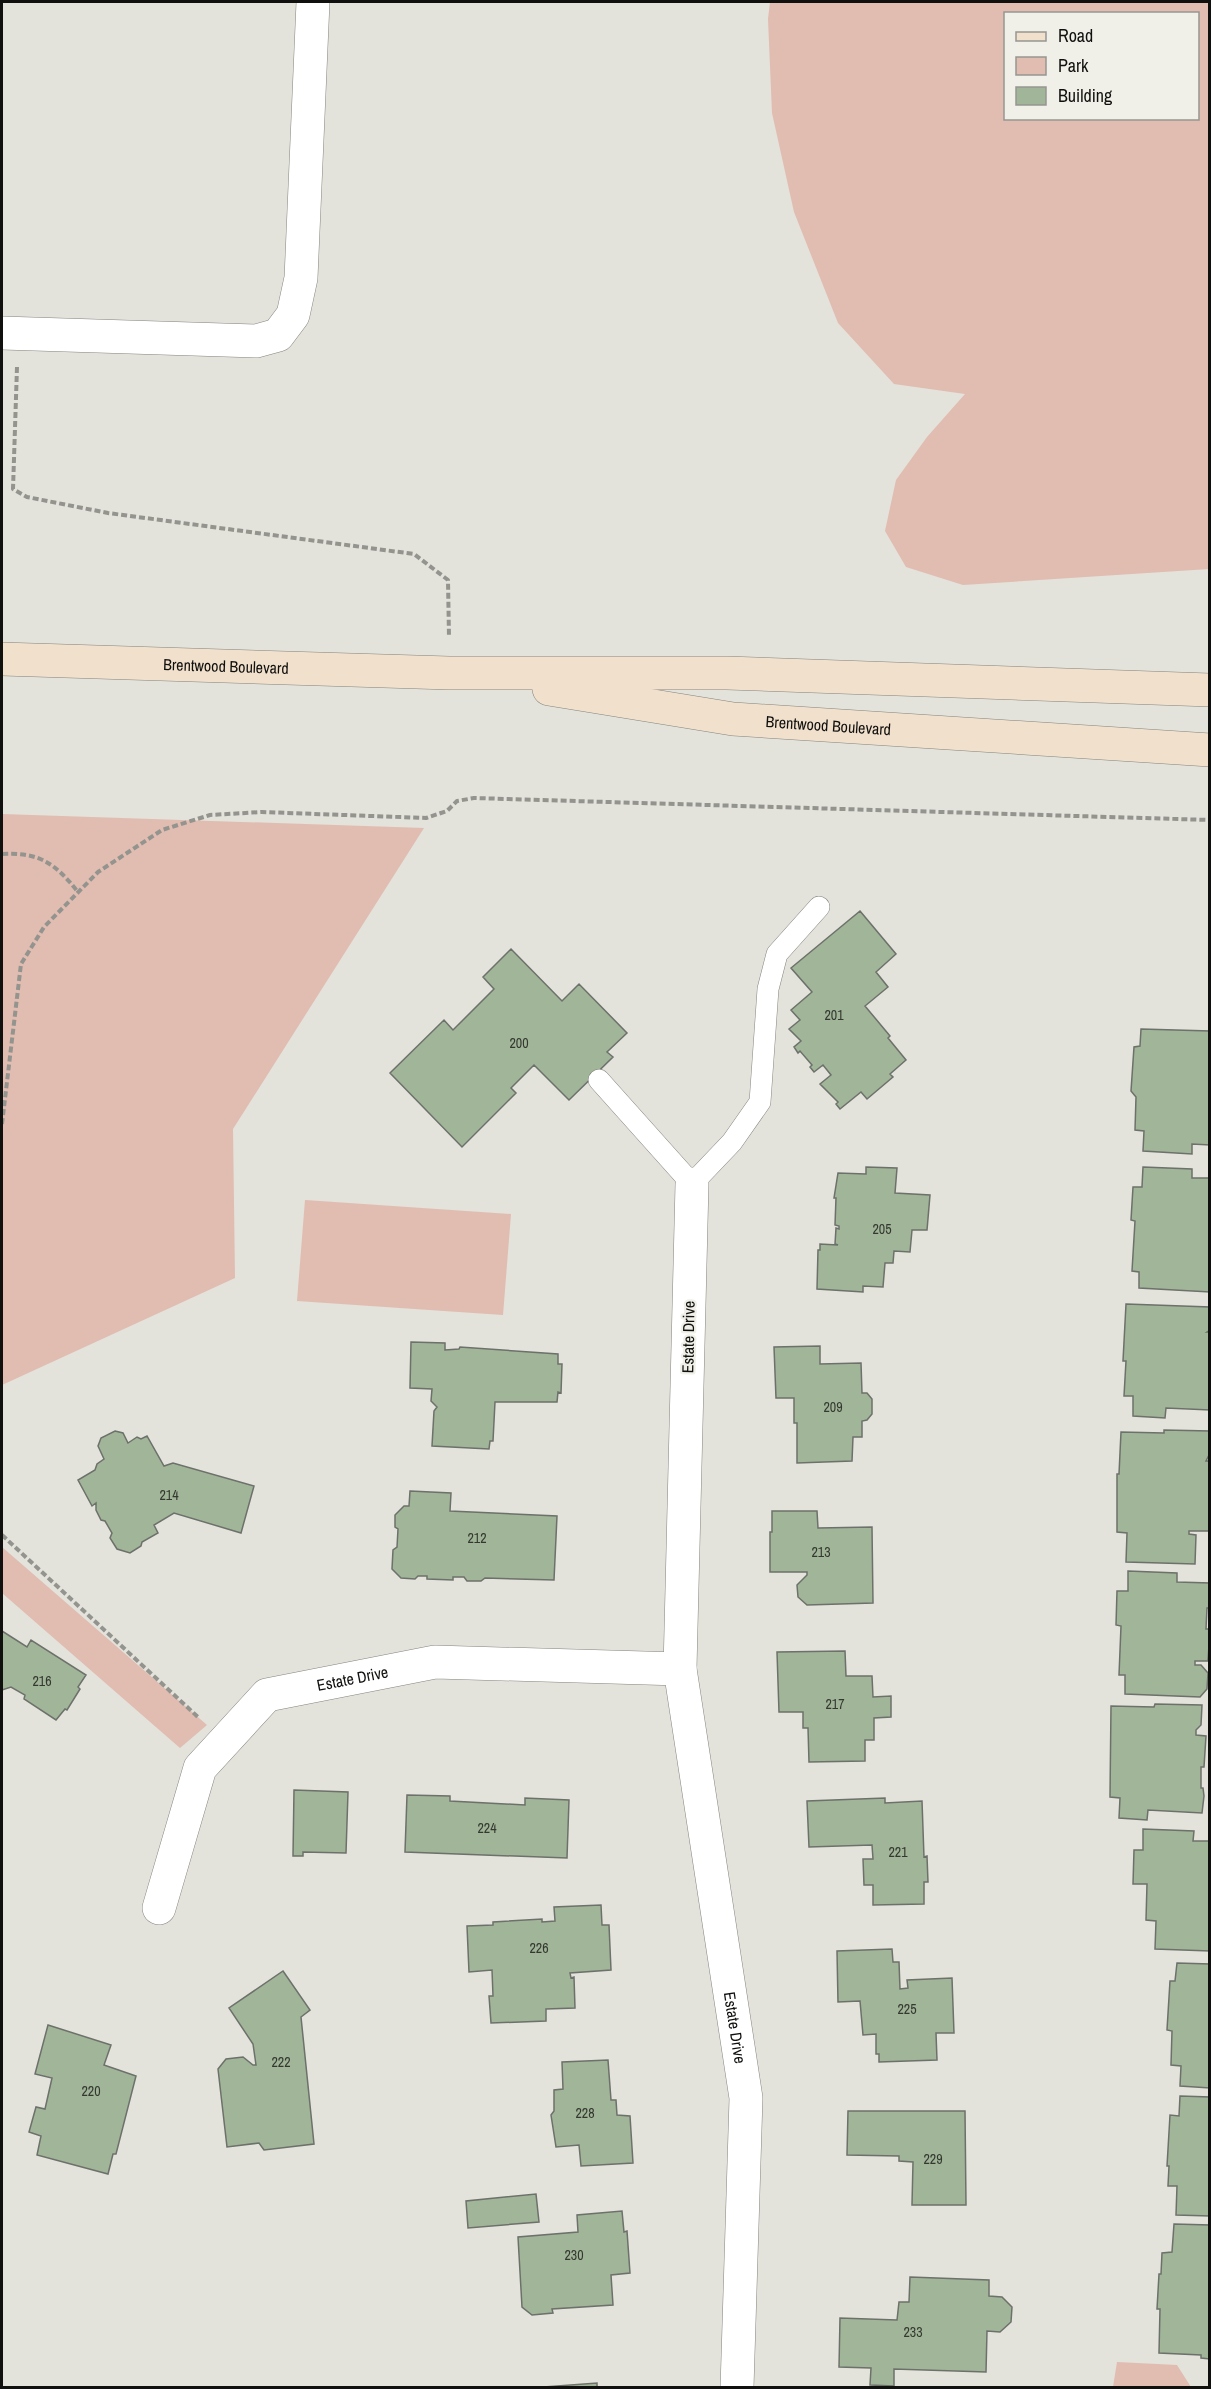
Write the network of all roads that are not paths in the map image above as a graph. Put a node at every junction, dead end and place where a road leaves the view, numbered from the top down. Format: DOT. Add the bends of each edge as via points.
graph roads {
  1 [pos="313,2"];
  2 [pos="10,333"];
  3 [pos="2,659"];
  4 [pos="449,673"];
  5 [pos="1209,690"];
  6 [pos="1209,750"];
  7 [pos="819,907"];
  8 [pos="599,1080"];
  9 [pos="692,1184"];
  10 [pos="680,1669"];
  11 [pos="159,1908"];
  12 [pos="737,2388"];
  1 -- 2 [label="street" via="301,278 293,315 278,335 256,341"];
  3 -- 4 [label="street, Brentwood Boulevard"];
  4 -- 5 [label="street, Brentwood Boulevard" via="727,673"];
  4 -- 6 [label="street, Brentwood Boulevard" via="733,719"];
  7 -- 9 [label="lane" via="777,954 768,989 760,1102 732,1142"];
  8 -- 9 [label="lane"];
  9 -- 10 [label="street, Estate Drive"];
  10 -- 11 [label="street, Estate Drive" via="435,1662 267,1695 200,1768"];
  10 -- 12 [label="street, Estate Drive" via="746,2098"];
}
